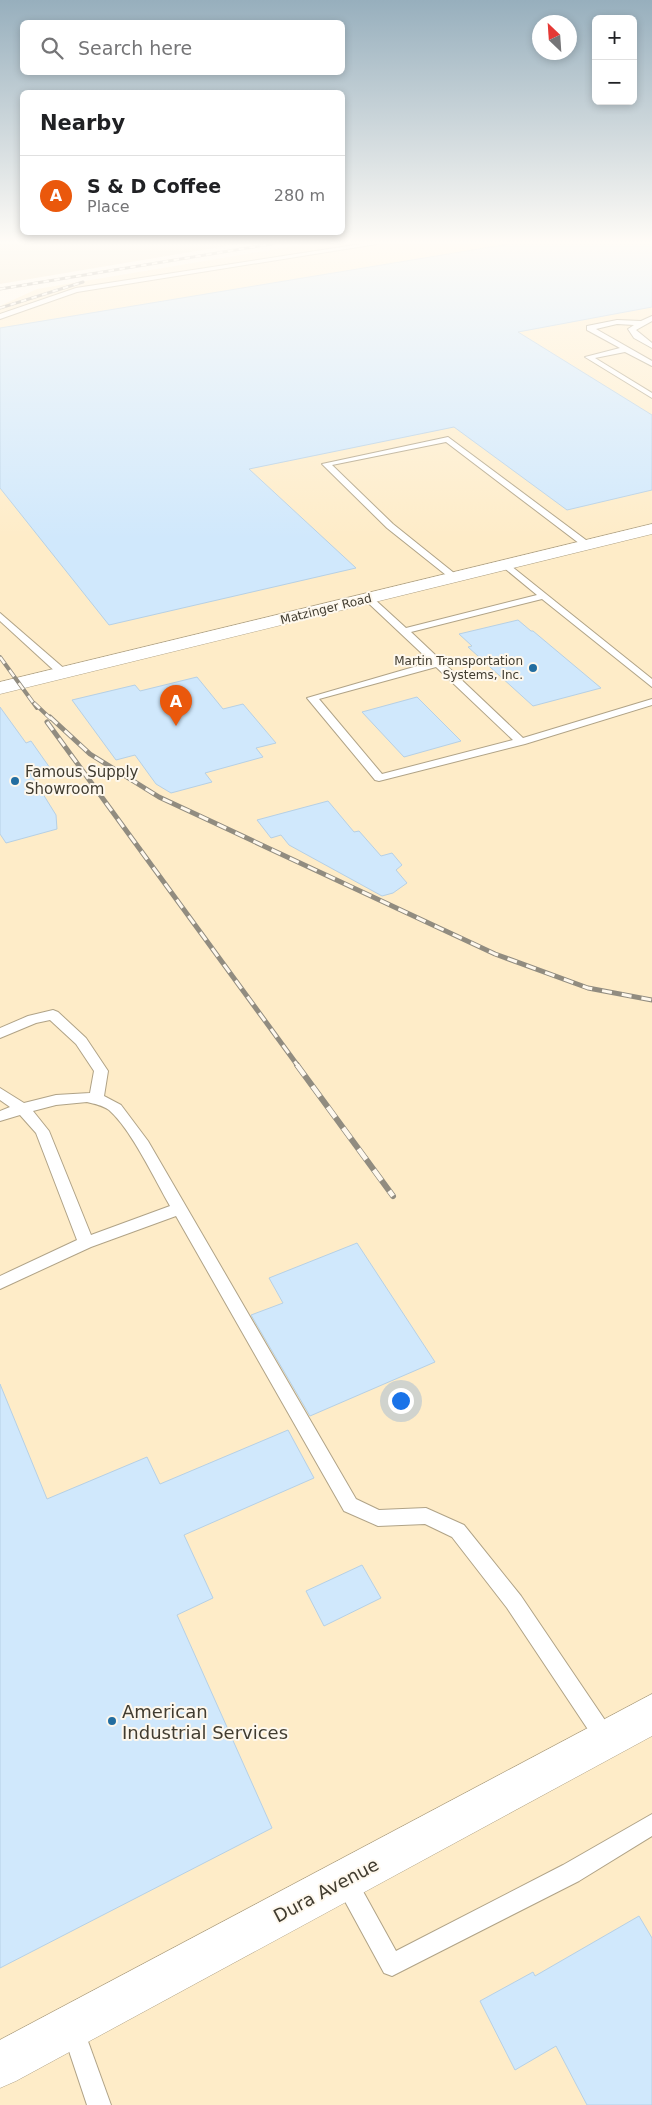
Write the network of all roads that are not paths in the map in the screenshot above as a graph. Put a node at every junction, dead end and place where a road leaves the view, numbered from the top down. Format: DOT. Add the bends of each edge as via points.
graph roads {
  1 [pos="613,342"];
  2 [pos="626,350"];
  3 [pos="652,364"];
  4 [pos="652,396"];
  5 [pos="652,529"];
  6 [pos="587,545"];
  7 [pos="506,565"];
  8 [pos="454,577"];
  9 [pos="544,596"];
  10 [pos="369,599"];
  11 [pos="0,616"];
  12 [pos="404,631"];
  13 [pos="438,662"];
  14 [pos="63,673"];
  15 [pos="652,684"];
  16 [pos="0,688"];
  17 [pos="652,702"];
  18 [pos="521,742"];
  19 [pos="0,1033"];
  20 [pos="0,1093"];
  21 [pos="96,1099"];
  22 [pos="22,1108"];
  23 [pos="0,1116"];
  24 [pos="179,1209"];
  25 [pos="86,1243"];
  26 [pos="0,1283"];
  27 [pos="650,1720"];
  28 [pos="606,1739"];
  29 [pos="652,1824"];
  30 [pos="344,1880"];
  31 [pos="72,2026"];
  32 [pos="0,2065"];
  33 [pos="99,2105"];
  1 -- 2 [label="lane"];
  2 -- 3 [label="lane"];
  2 -- 4 [label="lane" via="589,357"];
  5 -- 6 [label="street, Matzinger Road"];
  6 -- 7 [label="street, Matzinger Road"];
  6 -- 8 [label="lane" via="448,439 326,464 390,526"];
  7 -- 8 [label="street, Matzinger Road"];
  7 -- 9 [label="lane"];
  8 -- 10 [label="street, Matzinger Road"];
  9 -- 12 [label="lane"];
  9 -- 15 [label="lane"];
  10 -- 12 [label="lane"];
  10 -- 14 [label="street, Matzinger Road"];
  11 -- 14 [label="lane"];
  12 -- 13 [label="lane"];
  13 -- 18 [label="lane"];
  13 -- 18 [label="lane" via="312,698 380,778"];
  14 -- 16 [label="street, Matzinger Road"];
  17 -- 18 [label="lane"];
  19 -- 21 [label="lane" via="33,1019 53,1015 81,1041 101,1071"];
  20 -- 22 [label="lane"];
  21 -- 22 [label="lane" via="53,1100"];
  21 -- 24 [label="lane" via="112,1106 142,1145"];
  22 -- 23 [label="lane"];
  22 -- 25 [label="lane" via="42,1131"];
  24 -- 25 [label="lane"];
  24 -- 28 [label="lane" via="350,1505 378,1518 426,1516 458,1531 514,1602"];
  25 -- 26 [label="lane"];
  27 -- 28 [label="street, Dura Avenue"];
  28 -- 30 [label="street, Dura Avenue"];
  29 -- 30 [label="lane" via="571,1873 392,1965"];
  30 -- 31 [label="street, Dura Avenue"];
  31 -- 32 [label="street, Dura Avenue"];
  31 -- 33 [label="lane"];
}
